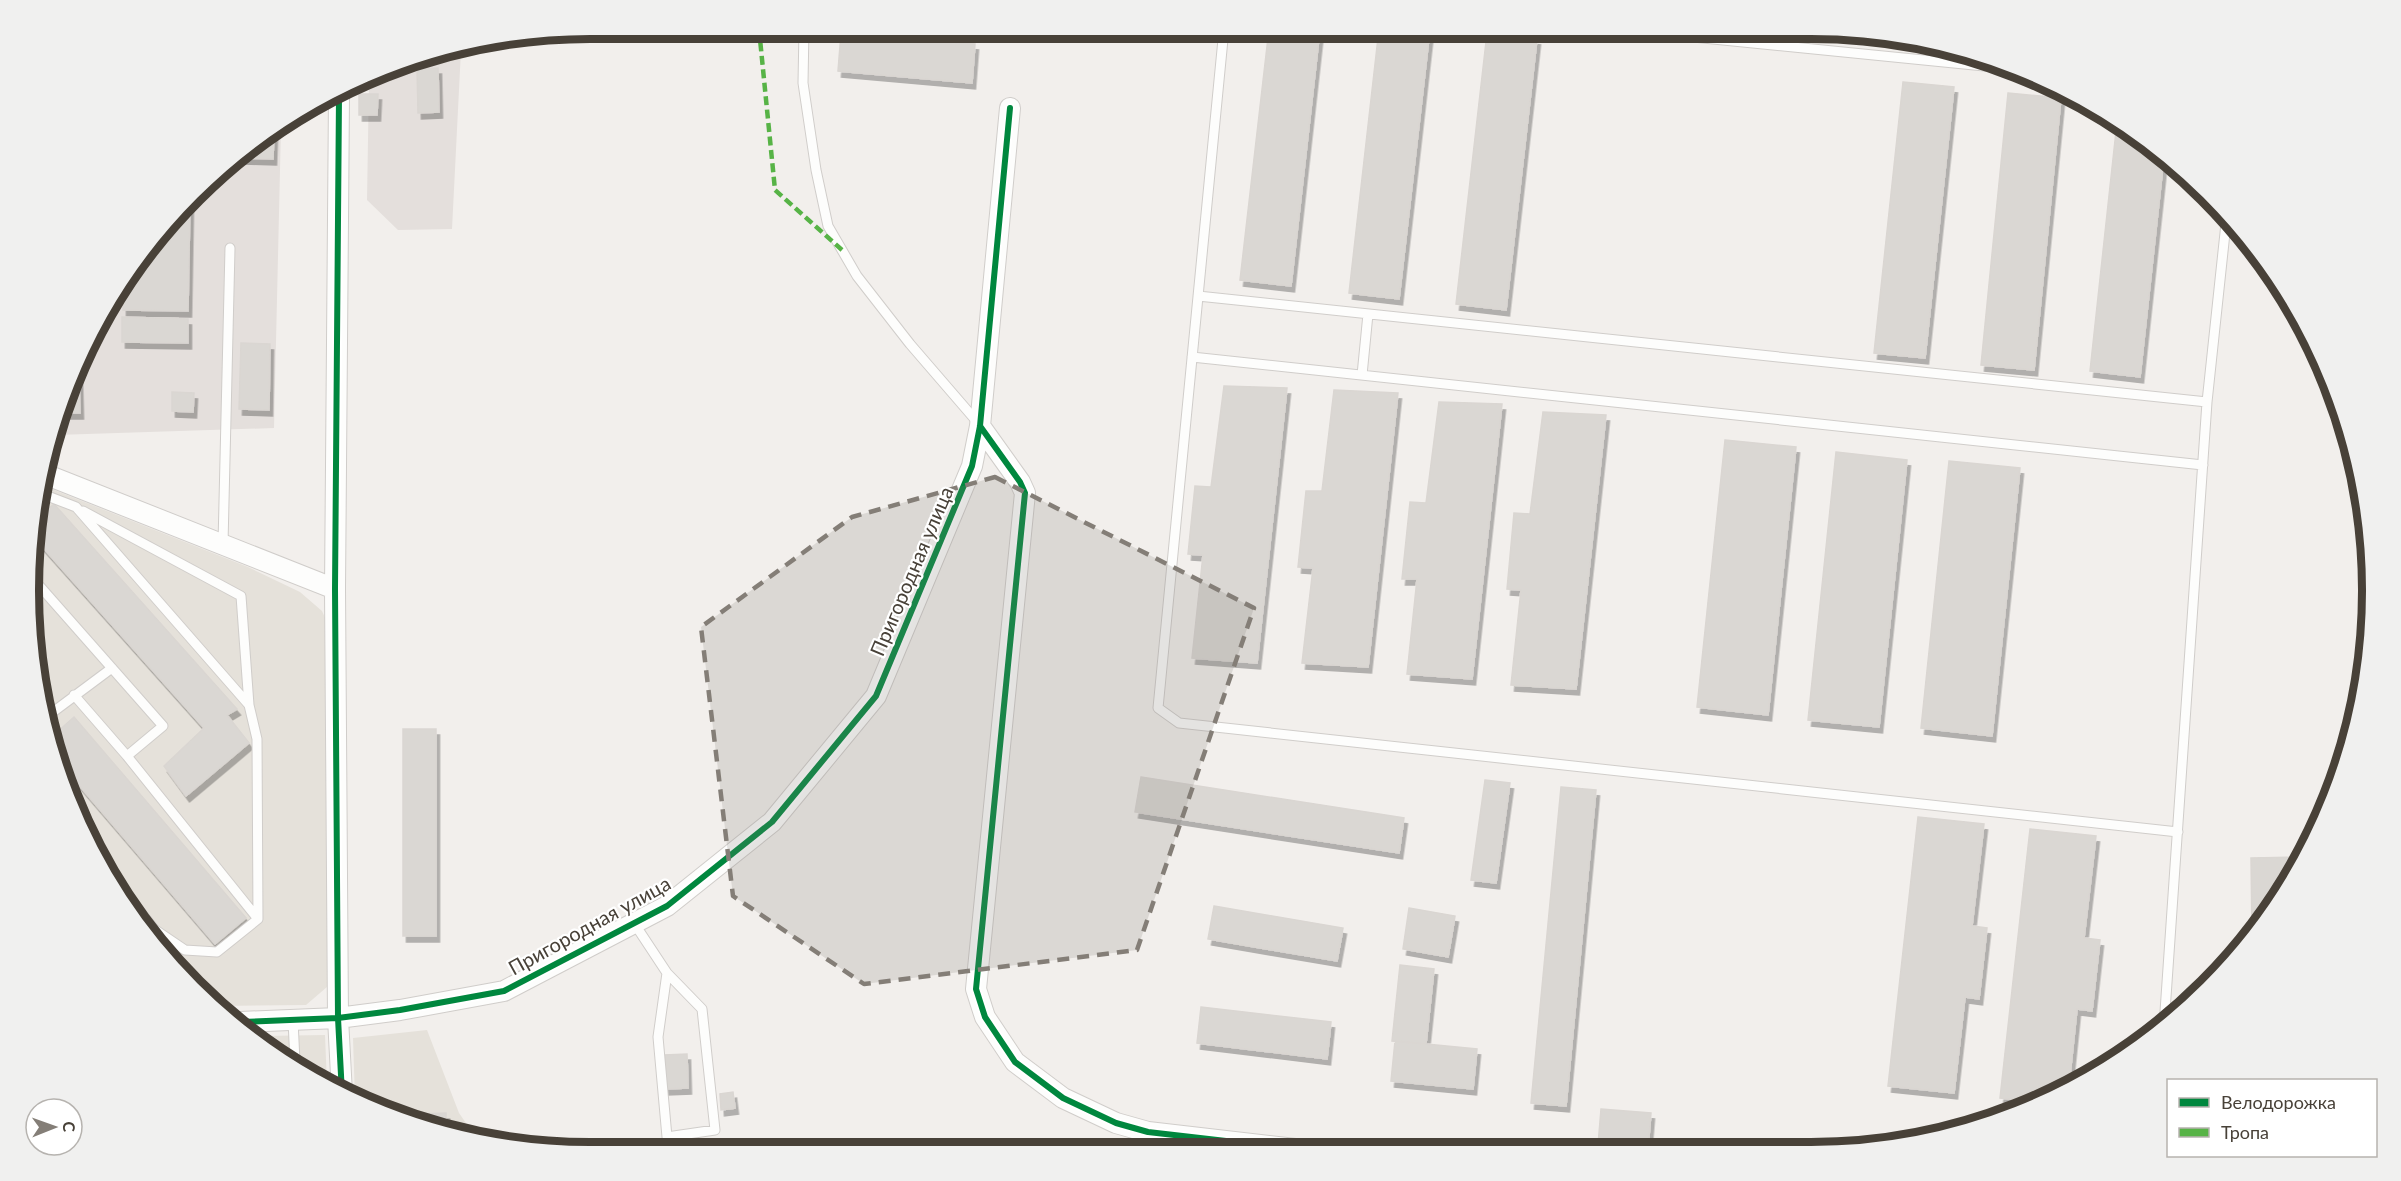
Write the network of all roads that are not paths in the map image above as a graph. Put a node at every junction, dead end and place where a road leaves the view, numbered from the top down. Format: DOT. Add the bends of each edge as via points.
graph roads {
  1 [pos="804,39"];
  2 [pos="1223,39"];
  3 [pos="1713,39"];
  4 [pos="1979,66"];
  5 [pos="339,100"];
  6 [pos="1010,108"];
  7 [pos="2226,228"];
  8 [pos="230,248"];
  9 [pos="1198,296"];
  10 [pos="1368,314"];
  11 [pos="1192,357"];
  12 [pos="1362,375"];
  13 [pos="2207,402"];
  14 [pos="980,426"];
  15 [pos="2203,465"];
  16 [pos="51,477"];
  17 [pos="48,498"];
  18 [pos="76,507"];
  19 [pos="224,544"];
  20 [pos="39,586"];
  21 [pos="335,589"];
  22 [pos="112,669"];
  23 [pos="74,695"];
  24 [pos="249,705"];
  25 [pos="53,712"];
  26 [pos="127,756"];
  27 [pos="2178,832"];
  28 [pos="258,919"];
  29 [pos="634,923"];
  30 [pos="158,932"];
  31 [pos="667,973"];
  32 [pos="2165,1012"];
  33 [pos="338,1018"];
  34 [pos="293,1021"];
  35 [pos="248,1022"];
  36 [pos="295,1056"];
  37 [pos="341,1082"];
  38 [pos="1148,1141"];
  39 [pos="1166,1142"];
  1 -- 14 [label="lane" via="803,83 828,226 857,276"];
  2 -- 9 [label="lane"];
  3 -- 4 [label="lane"];
  5 -- 21 [label="street"];
  6 -- 14 [label="street, Пригородная улица"];
  7 -- 13 [label="lane"];
  8 -- 19 [label="lane"];
  9 -- 10 [label="lane"];
  9 -- 11 [label="lane"];
  10 -- 12 [label="lane"];
  10 -- 13 [label="lane"];
  11 -- 12 [label="lane"];
  11 -- 27 [label="lane" via="1158,708 1179,723"];
  12 -- 15 [label="lane"];
  13 -- 15 [label="lane"];
  14 -- 29 [label="street, Пригородная улица" via="972,466 876,696 772,822 667,906"];
  14 -- 38 [label="street" via="1025,493 976,989 985,1017 1015,1062 1063,1098"];
  15 -- 27 [label="lane"];
  16 -- 19 [label="street"];
  17 -- 18 [label="lane"];
  18 -- 24 [label="lane"];
  18 -- 24 [label="lane" via="241,596"];
  19 -- 21 [label="street"];
  20 -- 22 [label="lane"];
  21 -- 33 [label="street"];
  22 -- 23 [label="lane"];
  22 -- 26 [label="lane" via="163,726"];
  23 -- 25 [label="lane"];
  23 -- 26 [label="lane"];
  24 -- 28 [label="lane" via="257,739"];
  26 -- 28 [label="lane"];
  27 -- 32 [label="lane"];
  28 -- 30 [label="lane" via="217,952 185,950"];
  29 -- 31 [label="lane"];
  29 -- 33 [label="street, Пригородная улица" via="504,991"];
  31 -- 31 [label="lane" via="658,1037 667,1137 715,1130 702,1009"];
  33 -- 34 [label="street, Пригородная улица"];
  33 -- 37 [label="street"];
  34 -- 35 [label="street, Пригородная улица"];
  34 -- 36 [label="lane"];
  38 -- 39 [label="street"];
}
